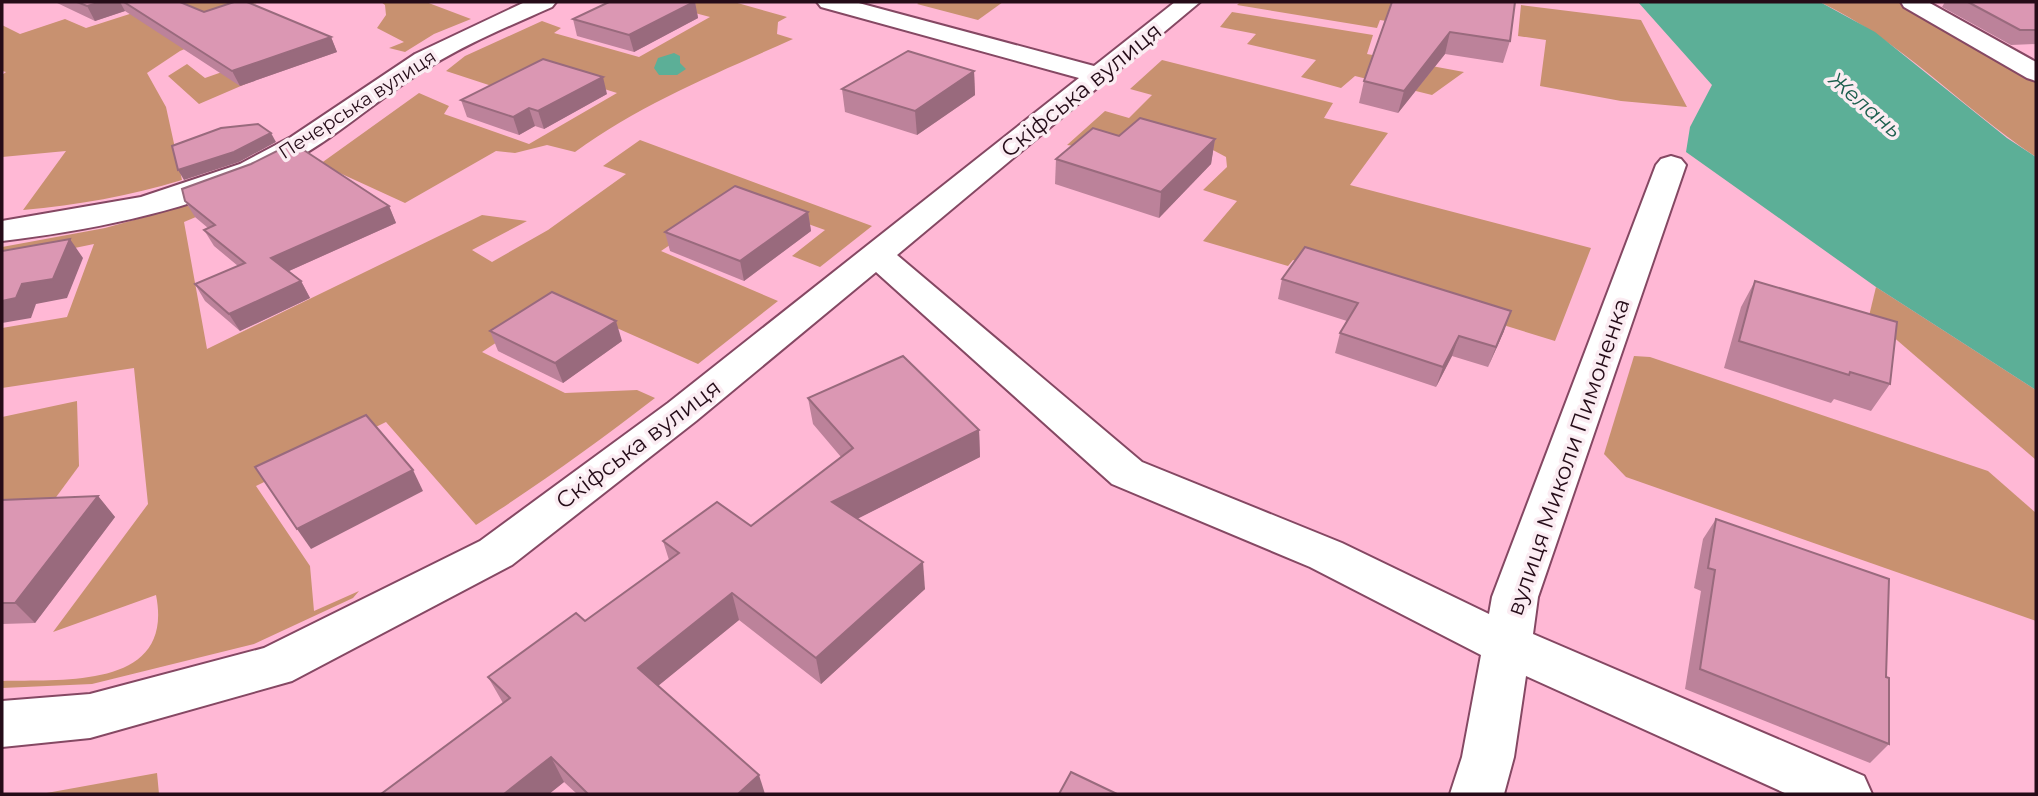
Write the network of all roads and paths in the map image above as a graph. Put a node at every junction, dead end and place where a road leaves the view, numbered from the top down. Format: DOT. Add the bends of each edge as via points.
graph roads {
  1 [pos="544,2"];
  2 [pos="830,2"];
  3 [pos="1189,2"];
  4 [pos="1912,2"];
  5 [pos="2036,73"];
  6 [pos="1099,75"];
  7 [pos="1671,165"];
  8 [pos="2,231"];
  9 [pos="878,256"];
  10 [pos="1505,644"];
  11 [pos="2,724"];
  12 [pos="1477,794"];
  13 [pos="1846,794"];
  1 -- 8 [label="street, Печерська вулиця" via="423,59 283,154 221,182 61,223"];
  2 -- 6 [label="street"];
  3 -- 6 [label="street, Скіфська вулиця"];
  4 -- 5 [label="street"];
  6 -- 9 [label="street, Скіфська вулиця"];
  7 -- 10 [label="street, вулиця Миколи Пимоненка" via="1515,597"];
  9 -- 10 [label="street" via="1126,473 1326,555"];
  9 -- 11 [label="street, Скіфська вулиця" via="496,553 275,666 90,716"];
  10 -- 12 [label="street, вулиця Миколи Пимоненка" via="1488,757"];
  10 -- 13 [label="street"];
}
